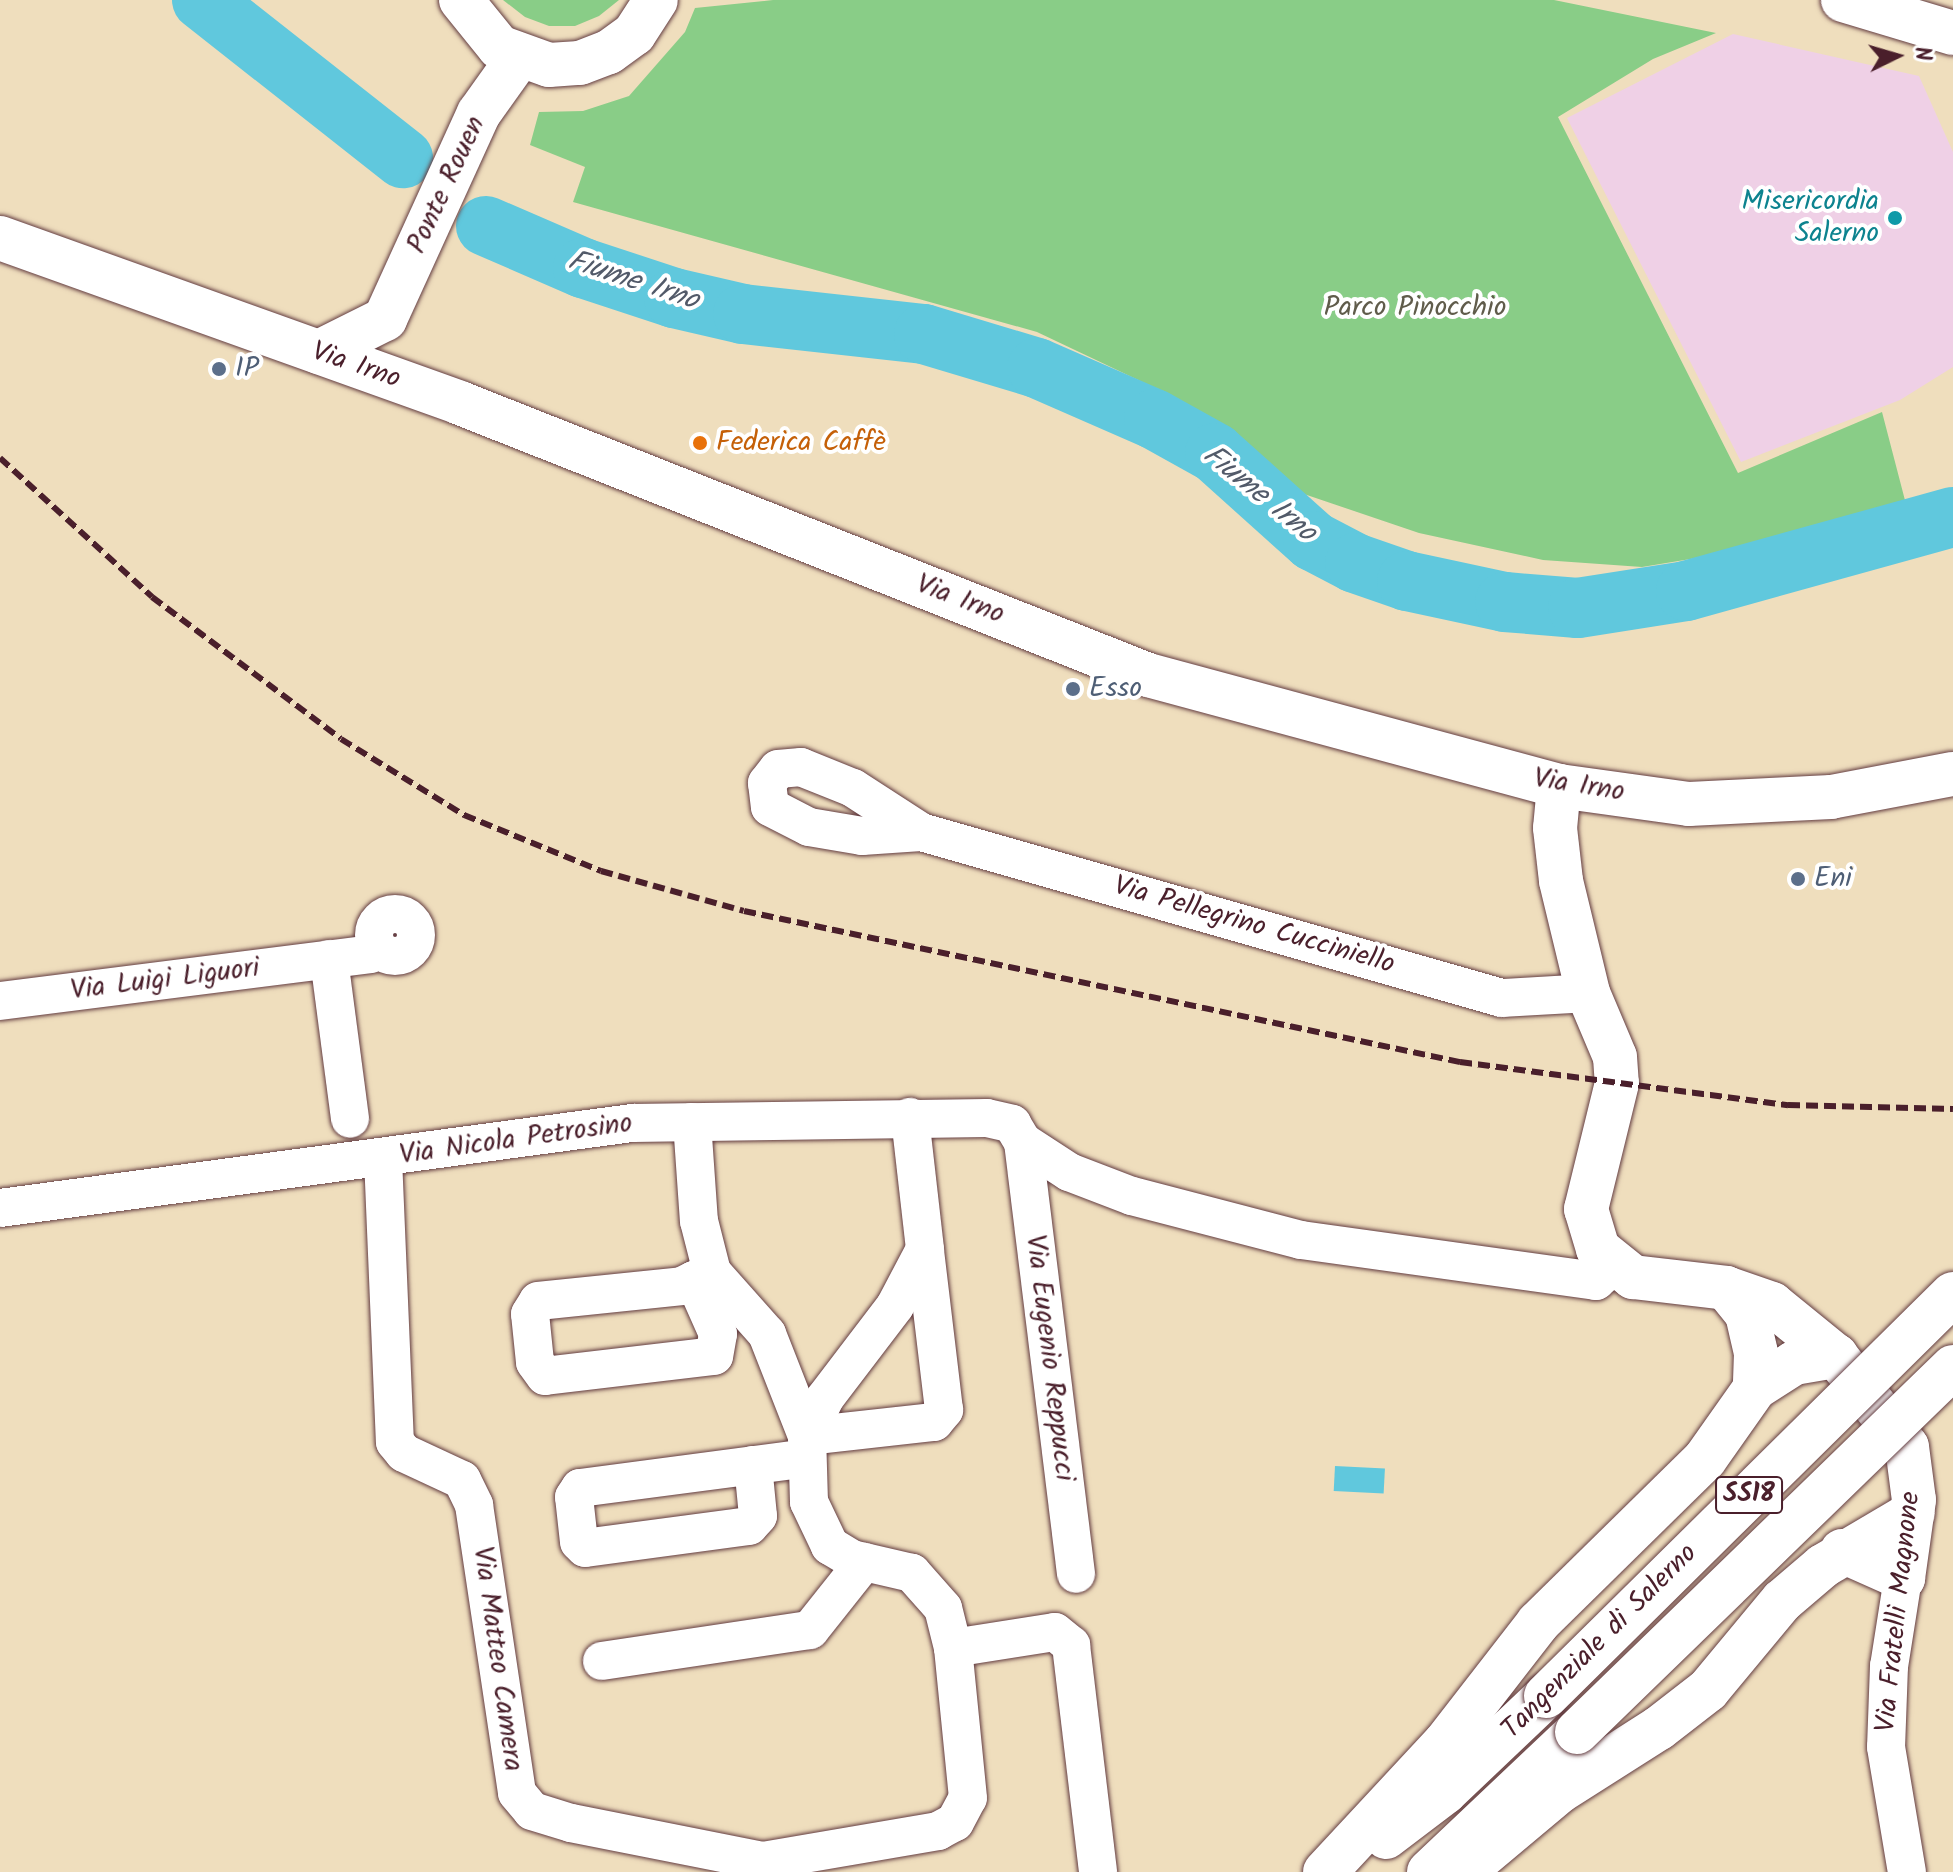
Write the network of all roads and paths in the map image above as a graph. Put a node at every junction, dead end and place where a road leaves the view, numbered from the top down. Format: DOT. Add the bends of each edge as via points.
graph roads {
  1 [pos="461,0"];
  2 [pos="656,0"];
  3 [pos="1843,0"];
  4 [pos="1953,33"];
  5 [pos="519,57"];
  6 [pos="0,238"];
  7 [pos="385,319"];
  8 [pos="319,352"];
  9 [pos="433,393"];
  10 [pos="1953,774"];
  11 [pos="1559,786"];
  12 [pos="921,832"];
  13 [pos="374,950"];
  14 [pos="329,959"];
  15 [pos="1588,993"];
  16 [pos="0,1001"];
  17 [pos="910,1117"];
  18 [pos="350,1119"];
  19 [pos="692,1122"];
  20 [pos="1023,1142"];
  21 [pos="383,1158"];
  22 [pos="0,1208"];
  23 [pos="925,1249"];
  24 [pos="1614,1265"];
  25 [pos="703,1276"];
  26 [pos="1726,1288"];
  27 [pos="1953,1294"];
  28 [pos="1836,1356"];
  29 [pos="1953,1367"];
  30 [pos="1755,1388"];
  31 [pos="807,1447"];
  32 [pos="753,1465"];
  33 [pos="1913,1513"];
  34 [pos="1842,1551"];
  35 [pos="864,1562"];
  36 [pos="1076,1574"];
  37 [pos="1903,1578"];
  38 [pos="953,1648"];
  39 [pos="602,1661"];
  40 [pos="1098,1872"];
  41 [pos="1325,1872"];
  42 [pos="1336,1872"];
  43 [pos="1429,1872"];
  44 [pos="1463,1872"];
  45 [pos="1907,1872"];
  1 -- 5 [label="main road" via="482,32"];
  2 -- 5 [label="main road" via="634,34 609,52 580,63 549,65"];
  3 -- 4 [label="main road"];
  5 -- 7 [label="main road, Ponte Rouen" via="479,113"];
  6 -- 8 [label="main road, Via Irno"];
  7 -- 8 [label="main road"];
  7 -- 9 [label="main road" via="401,364"];
  8 -- 9 [label="main road, Via Irno"];
  9 -- 11 [label="main road, Via Irno" via="1148,675"];
  10 -- 11 [label="main road, Via Irno" via="1831,797 1753,804 1689,804"];
  11 -- 15 [label="main road" via="1555,828 1561,881"];
  12 -- 15 [label="street, Via Pellegrino Cucciniello" via="1502,998"];
  13 -- 14 [label="street, Via Luigi Liguori"];
  14 -- 16 [label="street, Via Luigi Liguori"];
  14 -- 18 [label="street"];
  15 -- 24 [label="main road" via="1614,1051 1617,1083 1586,1209 1598,1249"];
  17 -- 19 [label="street, Via Nicola Petrosino"];
  17 -- 20 [label="street, Via Nicola Petrosino" via="999,1121 1012,1124"];
  17 -- 23 [label="street"];
  19 -- 21 [label="street, Via Nicola Petrosino" via="533,1133"];
  19 -- 25 [label="street"];
  20 -- 24 [label="street, Via Nicola Petrosino" via="1069,1172 1132,1196 1301,1240 1596,1281"];
  20 -- 36 [label="street, Via Eugenio Reppucci"];
  21 -- 22 [label="street, Via Nicola Petrosino" via="266,1169"];
  21 -- 38 [label="street, Via Matteo Camera" via="395,1442 404,1453 462,1480 474,1505 512,1771 517,1793 532,1811 628,1837 750,1860 938,1831 955,1822 968,1798"];
  23 -- 31 [label="street" via="895,1306 825,1398"];
  23 -- 31 [label="street" via="944,1410 934,1422"];
  24 -- 26 [label="main road, Via Fratelli Magnone" via="1633,1277"];
  25 -- 25 [label="street" via="682,1286 538,1301 530,1314 535,1362 545,1376 714,1356 718,1334"];
  25 -- 31 [label="street" via="767,1334"];
  26 -- 28 [label="main road, Via Fratelli Magnone" via="1772,1304"];
  26 -- 30 [label="main road" via="1747,1314 1756,1353"];
  27 -- 42 [label="main road, Tangenziale di Salerno / SS18, bridge" via="1445,1792"];
  28 -- 30 [label="main road" via="1794,1363"];
  28 -- 33 [label="main road, Via Fratelli Magnone" via="1907,1447"];
  29 -- 43 [label="main road, Tangenziale di Salerno / SS18, bridge"];
  30 -- 41 [label="main road" via="1705,1459 1538,1623 1445,1743"];
  31 -- 32 [label="street"];
  31 -- 35 [label="street" via="816,1525 830,1546"];
  33 -- 34 [label="main road" via="1880,1537"];
  33 -- 37 [label="main road, Via Fratelli Magnone"];
  34 -- 37 [label="main road"];
  34 -- 44 [label="main road" via="1782,1601 1708,1690 1560,1791"];
  35 -- 38 [label="street, Via Matteo Camera" via="912,1573 943,1608"];
  35 -- 39 [label="street" via="810,1630"];
  37 -- 45 [label="street, Via Fratelli Magnone" via="1889,1666 1886,1747"];
  38 -- 40 [label="street" via="1055,1632 1071,1645"];
}
